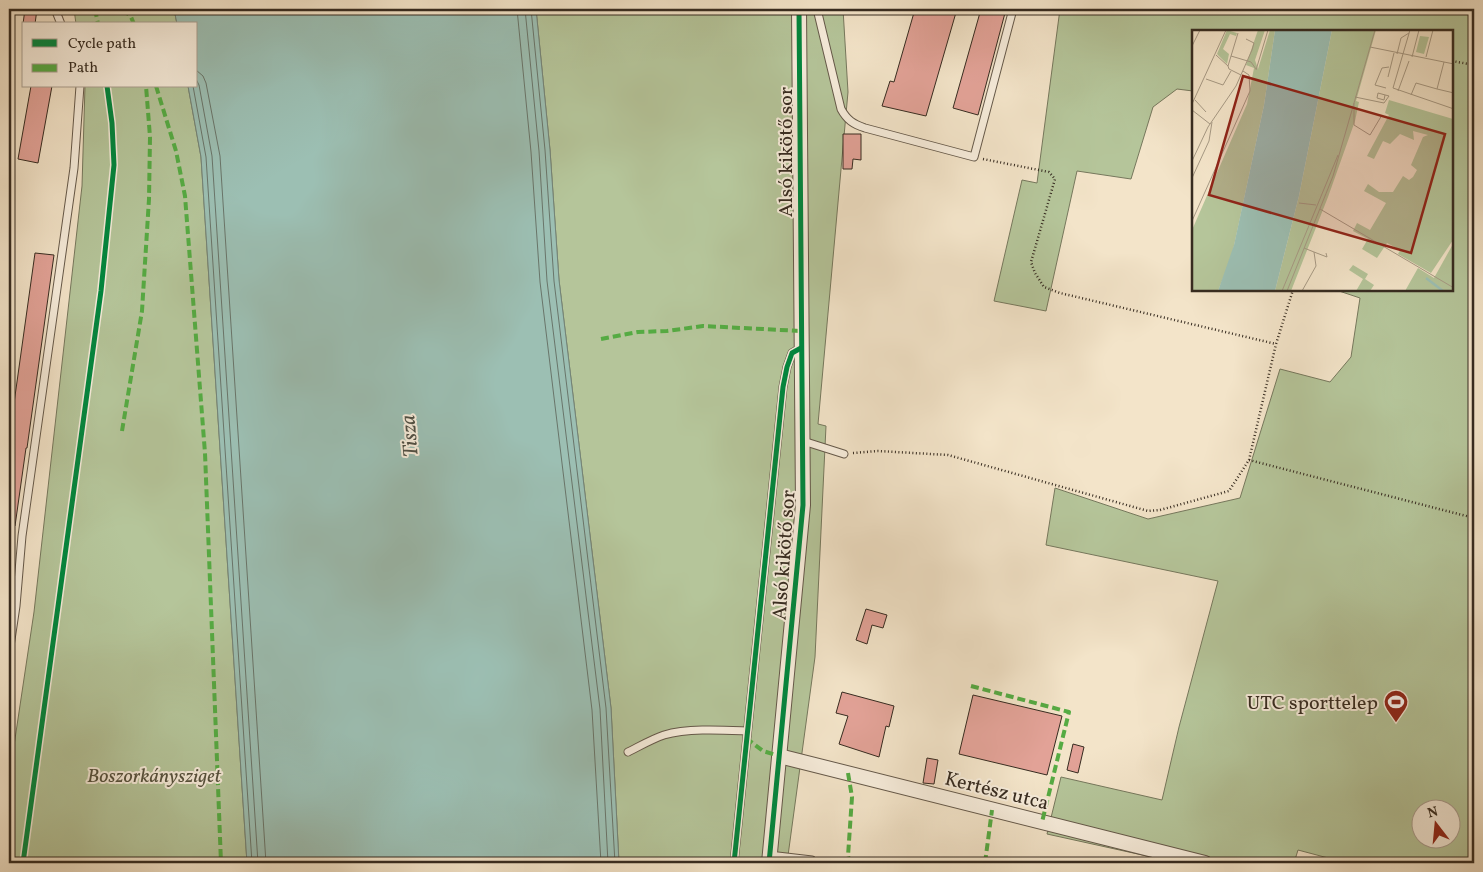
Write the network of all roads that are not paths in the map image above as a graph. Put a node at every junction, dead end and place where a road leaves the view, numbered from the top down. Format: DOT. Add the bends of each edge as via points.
graph roads {
  1 [pos="55,9"];
  2 [pos="799,9"];
  3 [pos="817,9"];
  4 [pos="1013,9"];
  5 [pos="61,22"];
  6 [pos="80,88"];
  7 [pos="801,348"];
  8 [pos="803,441"];
  9 [pos="844,454"];
  10 [pos="9,653"];
  11 [pos="747,731"];
  12 [pos="628,752"];
  13 [pos="779,756"];
  14 [pos="769,859"];
  15 [pos="812,860"];
  16 [pos="734,863"];
  17 [pos="1205,863"];
  1 -- 5 [label="lane"];
  2 -- 7 [label="street, Alsó kikötő sor"];
  3 -- 4 [label="lane" via="846,119 865,128 974,157"];
  6 -- 10 [label="lane" via="74,168 22,536"];
  7 -- 8 [label="street, Alsó kikötő sor"];
  7 -- 11 [label="lane" via="792,353 783,387"];
  8 -- 9 [label="lane"];
  8 -- 13 [label="street, Alsó kikötő sor" via="803,505"];
  11 -- 12 [label="lane" via="688,731 664,735"];
  11 -- 16 [label="lane"];
  13 -- 14 [label="street, Alsó kikötő sor"];
  13 -- 17 [label="street, Kertész utca"];
  14 -- 15 [label="lane"];
}
